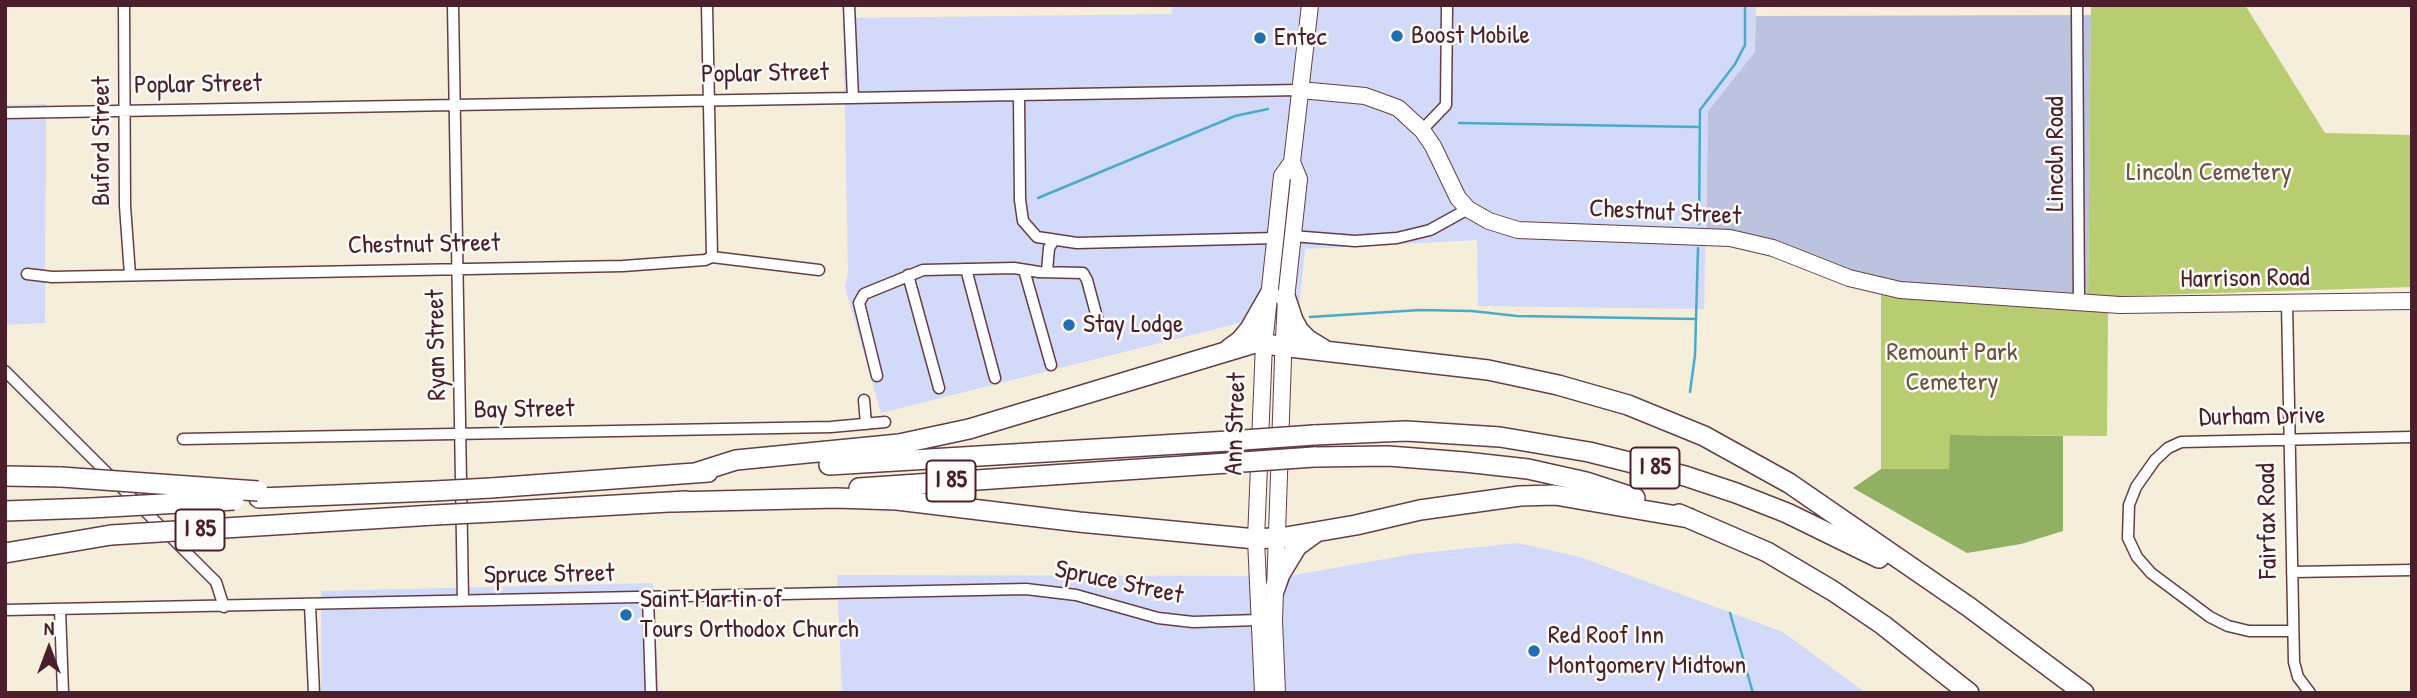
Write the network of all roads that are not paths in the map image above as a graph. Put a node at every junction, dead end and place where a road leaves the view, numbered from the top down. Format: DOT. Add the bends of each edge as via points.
graph roads {
  1 [pos="124,5"];
  2 [pos="453,5"];
  3 [pos="707,5"];
  4 [pos="849,5"];
  5 [pos="1310,5"];
  6 [pos="1447,5"];
  7 [pos="2077,5"];
  8 [pos="1300,90"];
  9 [pos="1018,96"];
  10 [pos="852,98"];
  11 [pos="708,99"];
  12 [pos="455,104"];
  13 [pos="125,110"];
  14 [pos="5,113"];
  15 [pos="1422,130"];
  16 [pos="1292,162"];
  17 [pos="1468,209"];
  18 [pos="1293,236"];
  19 [pos="1276,238"];
  20 [pos="1054,240"];
  21 [pos="712,257"];
  22 [pos="458,269"];
  23 [pos="966,269"];
  24 [pos="819,270"];
  25 [pos="1024,270"];
  26 [pos="1047,271"];
  27 [pos="27,274"];
  28 [pos="130,275"];
  29 [pos="908,275"];
  30 [pos="1278,297"];
  31 [pos="2412,301"];
  32 [pos="2079,303"];
  33 [pos="2287,303"];
  34 [pos="1098,321"];
  35 [pos="1274,346"];
  36 [pos="1223,352"];
  37 [pos="1330,352"];
  38 [pos="1051,365"];
  39 [pos="5,371"];
  40 [pos="877,376"];
  41 [pos="995,378"];
  42 [pos="939,388"];
  43 [pos="864,400"];
  44 [pos="884,422"];
  45 [pos="866,424"];
  46 [pos="461,434"];
  47 [pos="2412,437"];
  48 [pos="183,439"];
  49 [pos="2290,439"];
  50 [pos="695,473"];
  51 [pos="5,476"];
  52 [pos="259,495"];
  53 [pos="673,502"];
  54 [pos="5,511"];
  55 [pos="1689,518"];
  56 [pos="1320,531"];
  57 [pos="111,536"];
  58 [pos="5,539"];
  59 [pos="1266,539"];
  60 [pos="5,553"];
  61 [pos="2412,570"];
  62 [pos="2292,572"];
  63 [pos="1275,591"];
  64 [pos="648,596"];
  65 [pos="463,600"];
  66 [pos="310,605"];
  67 [pos="224,607"];
  68 [pos="1969,607"];
  69 [pos="60,609"];
  70 [pos="5,611"];
  71 [pos="1258,620"];
  72 [pos="2293,631"];
  73 [pos="63,693"];
  74 [pos="314,693"];
  75 [pos="651,693"];
  76 [pos="1262,693"];
  77 [pos="1277,693"];
  78 [pos="1969,693"];
  79 [pos="2084,693"];
  80 [pos="2310,693"];
  1 -- 13 [label="street, Buford Street"];
  2 -- 12 [label="street, Ryan Street"];
  3 -- 11 [label="street"];
  4 -- 10 [label="street"];
  5 -- 8 [label="street, Ann Street"];
  6 -- 15 [label="street" via="1446,105"];
  7 -- 32 [label="street, Lincoln Road"];
  8 -- 9 [label="street, Poplar Street"];
  8 -- 15 [label="street, Poplar Street" via="1368,97 1398,108"];
  8 -- 16 [label="street, Ann Street"];
  9 -- 10 [label="street, Poplar Street"];
  9 -- 20 [label="street" via="1023,221 1037,237"];
  10 -- 11 [label="street, Poplar Street"];
  11 -- 12 [label="street, Poplar Street"];
  11 -- 21 [label="street"];
  12 -- 13 [label="street, Poplar Street"];
  12 -- 22 [label="street, Ryan Street"];
  13 -- 14 [label="street, Poplar Street"];
  13 -- 28 [label="street, Buford Street"];
  15 -- 17 [label="street, Poplar Street"];
  16 -- 18 [label="street, Ann Street" via="1298,179"];
  16 -- 19 [label="street, Ann Street" via="1282,176"];
  17 -- 18 [label="street" via="1430,230 1397,239"];
  17 -- 32 [label="street, Chestnut Street" via="1489,222 1518,230 1742,240 1849,278 1900,290"];
  18 -- 30 [label="street, Ann Street"];
  19 -- 20 [label="street"];
  19 -- 30 [label="street, Ann Street"];
  20 -- 26 [label="street"];
  21 -- 22 [label="street, Chestnut Street" via="623,266"];
  21 -- 24 [label="street, Chestnut Street"];
  22 -- 28 [label="street, Chestnut Street"];
  22 -- 46 [label="street, Ryan Street"];
  23 -- 25 [label="street"];
  23 -- 29 [label="street"];
  23 -- 41 [label="street"];
  25 -- 26 [label="street"];
  25 -- 38 [label="street"];
  26 -- 34 [label="street" via="1083,273"];
  27 -- 28 [label="street, Chestnut Street"];
  29 -- 40 [label="street" via="864,294 859,303"];
  29 -- 42 [label="street"];
  30 -- 35 [label="street, Ann Street"];
  30 -- 36 [label="highway" via="1240,341"];
  30 -- 37 [label="highway" via="1299,331"];
  31 -- 33 [label="street, Harrison Road"];
  32 -- 33 [label="street, Harrison Road"];
  33 -- 49 [label="street, Fairfax Road"];
  35 -- 36 [label="highway" via="1255,343"];
  35 -- 37 [label="highway"];
  35 -- 59 [label="street, Ann Street"];
  36 -- 50 [label="highway" via="969,429 899,444 736,460"];
  37 -- 68 [label="highway" via="1488,370 1628,405 1704,436 1789,483"];
  39 -- 67 [label="street" via="216,582"];
  43 -- 45 [label="street"];
  44 -- 45 [label="street, Bay Street"];
  45 -- 46 [label="street, Bay Street"];
  46 -- 48 [label="street, Bay Street"];
  46 -- 65 [label="street, Ryan Street"];
  47 -- 49 [label="street, Durham Drive"];
  49 -- 62 [label="street, Fairfax Road"];
  49 -- 72 [label="street, Durham Drive" via="2174,444 2155,460 2136,487 2127,526 2143,565 2210,617 2249,631"];
  50 -- 52 [label="highway, I 85, bridge" via="434,491"];
  50 -- 68 [label="highway, I 85, bridge" via="1314,435 1406,431 1500,437 1642,464 1736,493 1866,551"];
  51 -- 52 [label="highway, bridge"];
  52 -- 54 [label="highway, I 85, bridge"];
  53 -- 55 [label="highway, I 85, bridge" via="1046,474 1388,456 1528,469 1586,482"];
  53 -- 57 [label="highway, I 85, bridge"];
  53 -- 59 [label="highway" via="897,500"];
  55 -- 56 [label="highway" via="1555,495 1520,496"];
  55 -- 78 [label="highway, I 85" via="1767,552 1833,591"];
  56 -- 59 [label="highway"];
  56 -- 63 [label="highway" via="1297,546"];
  57 -- 58 [label="highway, I 85"];
  57 -- 60 [label="highway"];
  59 -- 63 [label="street, Ann Street"];
  59 -- 71 [label="street, Ann Street"];
  61 -- 62 [label="street"];
  62 -- 72 [label="street, Fairfax Road"];
  63 -- 77 [label="street, Ann Street"];
  64 -- 65 [label="street, Spruce Street"];
  64 -- 71 [label="street, Spruce Street" via="1026,589 1076,595 1158,618"];
  64 -- 75 [label="street"];
  65 -- 66 [label="street, Spruce Street"];
  66 -- 67 [label="street, Spruce Street"];
  66 -- 74 [label="street"];
  67 -- 69 [label="street, Spruce Street"];
  68 -- 79 [label="highway, I 85"];
  69 -- 70 [label="street, Spruce Street"];
  69 -- 73 [label="street"];
  71 -- 76 [label="street, Ann Street"];
  72 -- 80 [label="street, Fairfax Road" via="2298,677"];
}
